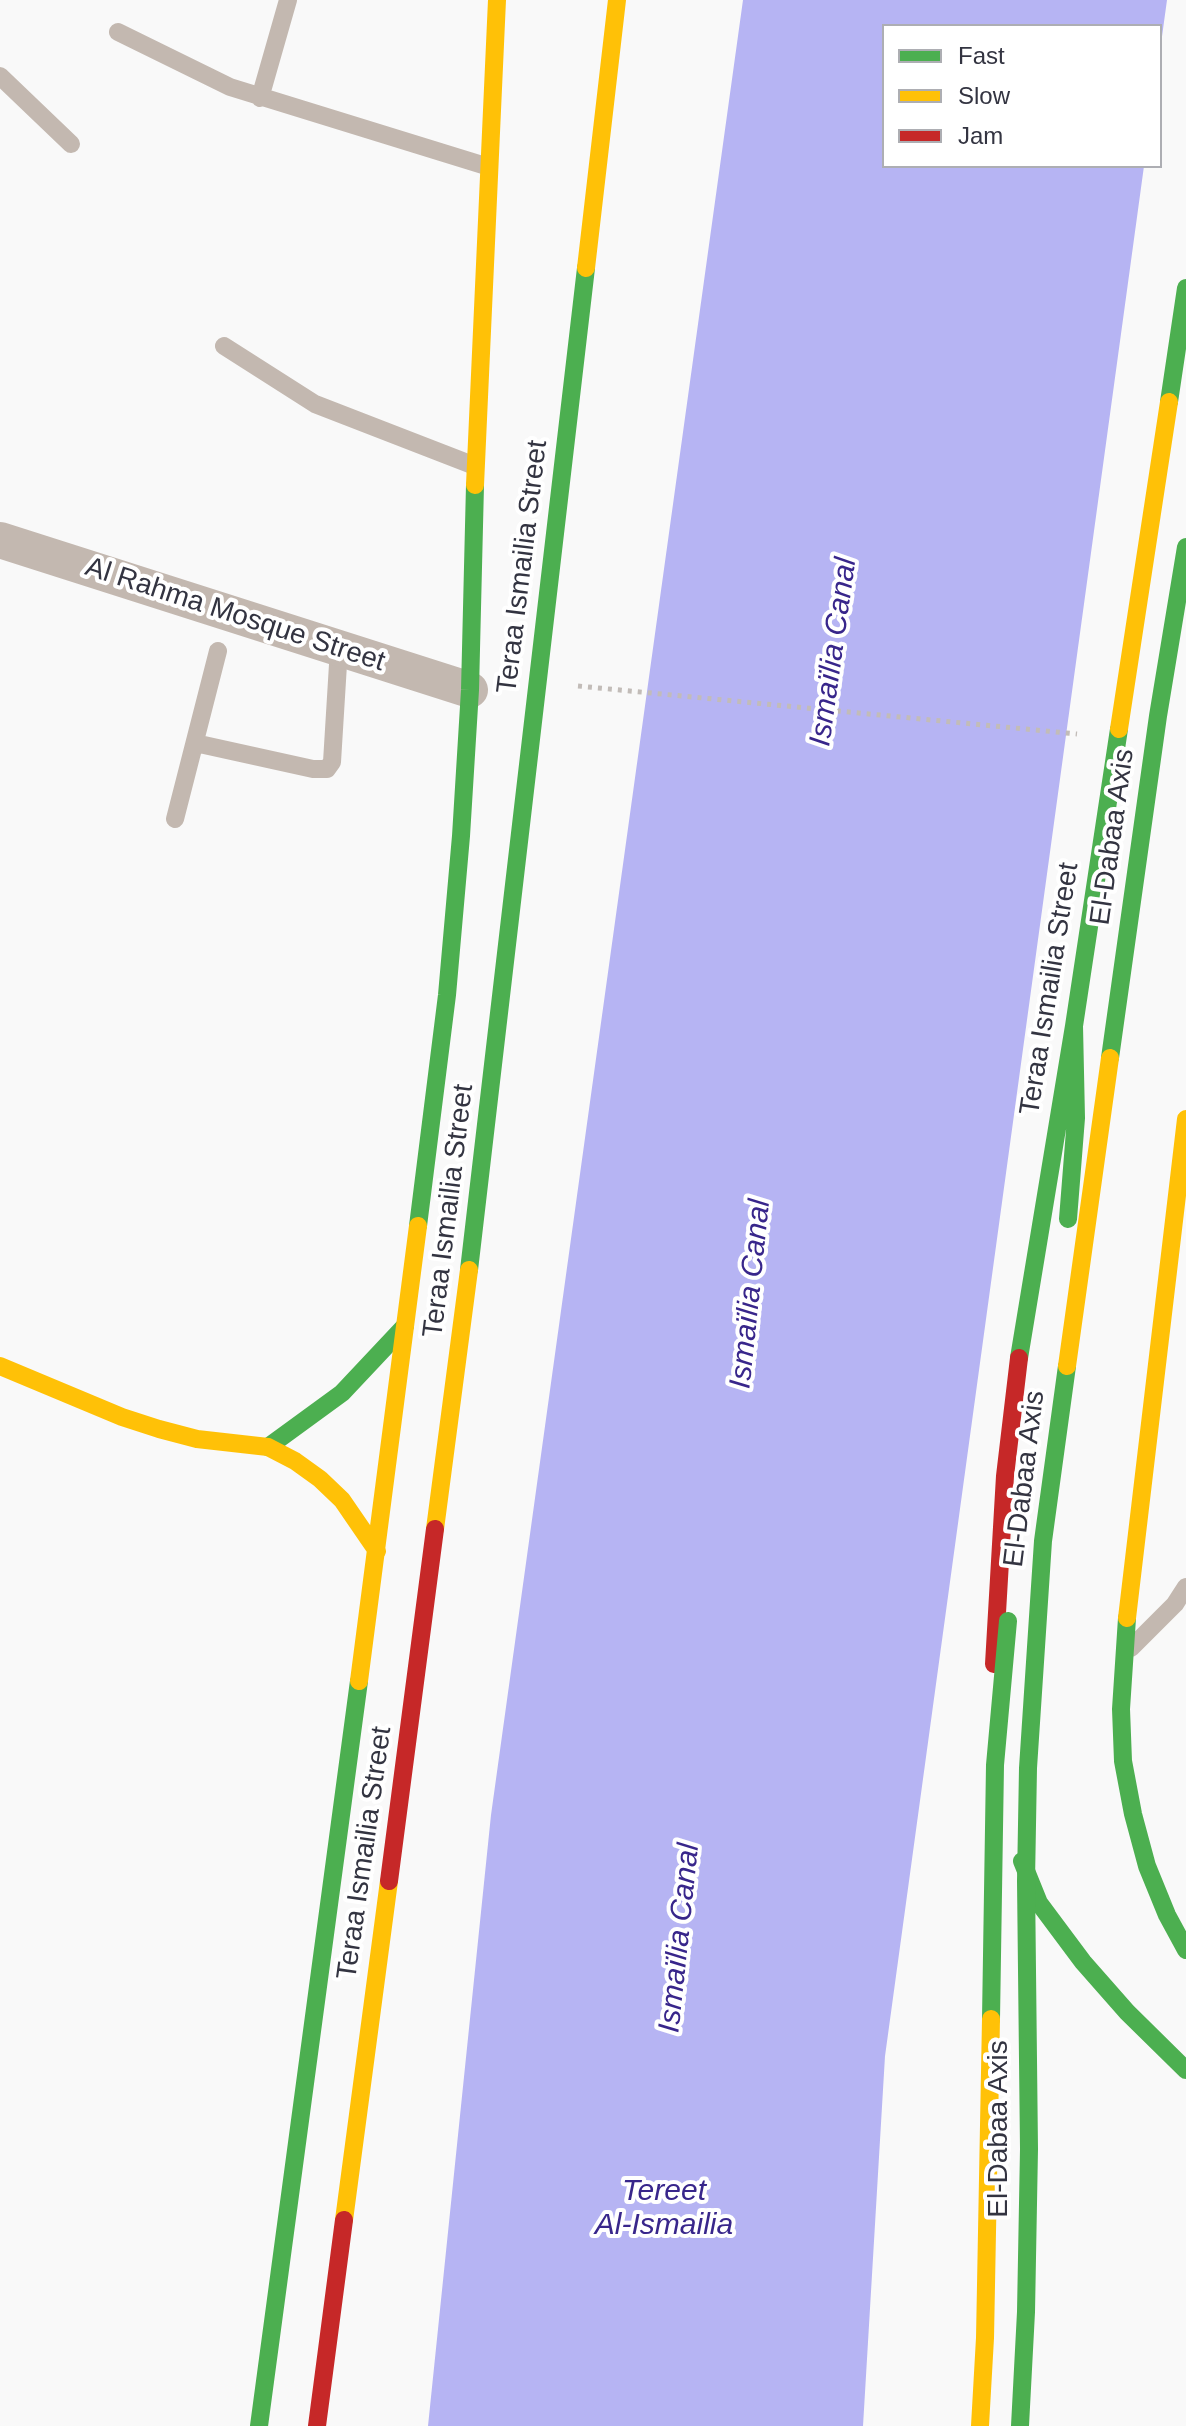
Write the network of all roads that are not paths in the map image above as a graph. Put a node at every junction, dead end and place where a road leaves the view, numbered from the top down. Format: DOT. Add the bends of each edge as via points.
graph roads {
  1 [pos="288,0"];
  2 [pos="497,0"];
  3 [pos="617,0"];
  4 [pos="118,32"];
  5 [pos="0,76"];
  6 [pos="260,98"];
  7 [pos="71,144"];
  8 [pos="489,167"];
  9 [pos="1186,288"];
  10 [pos="224,346"];
  11 [pos="475,466"];
  12 [pos="0,540"];
  13 [pos="1186,547"];
  14 [pos="339,648"];
  15 [pos="218,651"];
  16 [pos="470,690"];
  17 [pos="195,743"];
  18 [pos="175,819"];
  19 [pos="1074,1026"];
  20 [pos="1186,1119"];
  21 [pos="1184,1143"];
  22 [pos="1065,1240"];
  23 [pos="405,1326"];
  24 [pos="0,1366"];
  25 [pos="268,1447"];
  26 [pos="1020,1535"];
  27 [pos="377,1551"];
  28 [pos="1186,1587"];
  29 [pos="1123,1655"];
  30 [pos="1186,1950"];
  31 [pos="1186,2070"];
  32 [pos="259,2426"];
  33 [pos="317,2426"];
  34 [pos="980,2426"];
  35 [pos="1020,2426"];
  1 -- 6 [label="lane"];
  2 -- 8 [label="main road, Teraa Ismailia Street"];
  3 -- 33 [label="main road, Teraa Ismailia Street" via="484,1159"];
  4 -- 6 [label="lane"];
  5 -- 7 [label="lane"];
  6 -- 8 [label="lane"];
  8 -- 11 [label="main road, Teraa Ismailia Street"];
  9 -- 19 [label="main road, Teraa Ismailia Street"];
  10 -- 11 [label="lane" via="315,404"];
  11 -- 16 [label="main road, Teraa Ismailia Street"];
  12 -- 14 [label="street, Al Rahma Mosque Street"];
  13 -- 35 [label="main road, El-Dabaa Axis, bridge" via="1043,1541 1028,1782 1029,2149"];
  14 -- 16 [label="street, Al Rahma Mosque Street"];
  14 -- 17 [label="lane" via="332,762 327,769"];
  15 -- 17 [label="lane"];
  16 -- 23 [label="main road, Teraa Ismailia Street" via="447,995"];
  17 -- 18 [label="lane"];
  19 -- 22 [label="main road" via="1074,1149"];
  19 -- 31 [label="main road, Teraa Ismailia Street" via="1023,1322 1005,1476 993,1676 998,1750 1009,1828 1039,1903 1127,2012"];
  20 -- 21 [label="main road"];
  21 -- 29 [label="main road"];
  23 -- 25 [label="main road" via="342,1393"];
  23 -- 27 [label="main road, Teraa Ismailia Street"];
  24 -- 25 [label="main road" via="159,1429"];
  25 -- 27 [label="main road" via="331,1490"];
  26 -- 34 [label="main road, bridge" via="995,1765"];
  27 -- 32 [label="main road, Teraa Ismailia Street"];
  28 -- 29 [label="lane"];
  29 -- 30 [label="main road" via="1123,1761 1133,1814 1147,1866"];
}
